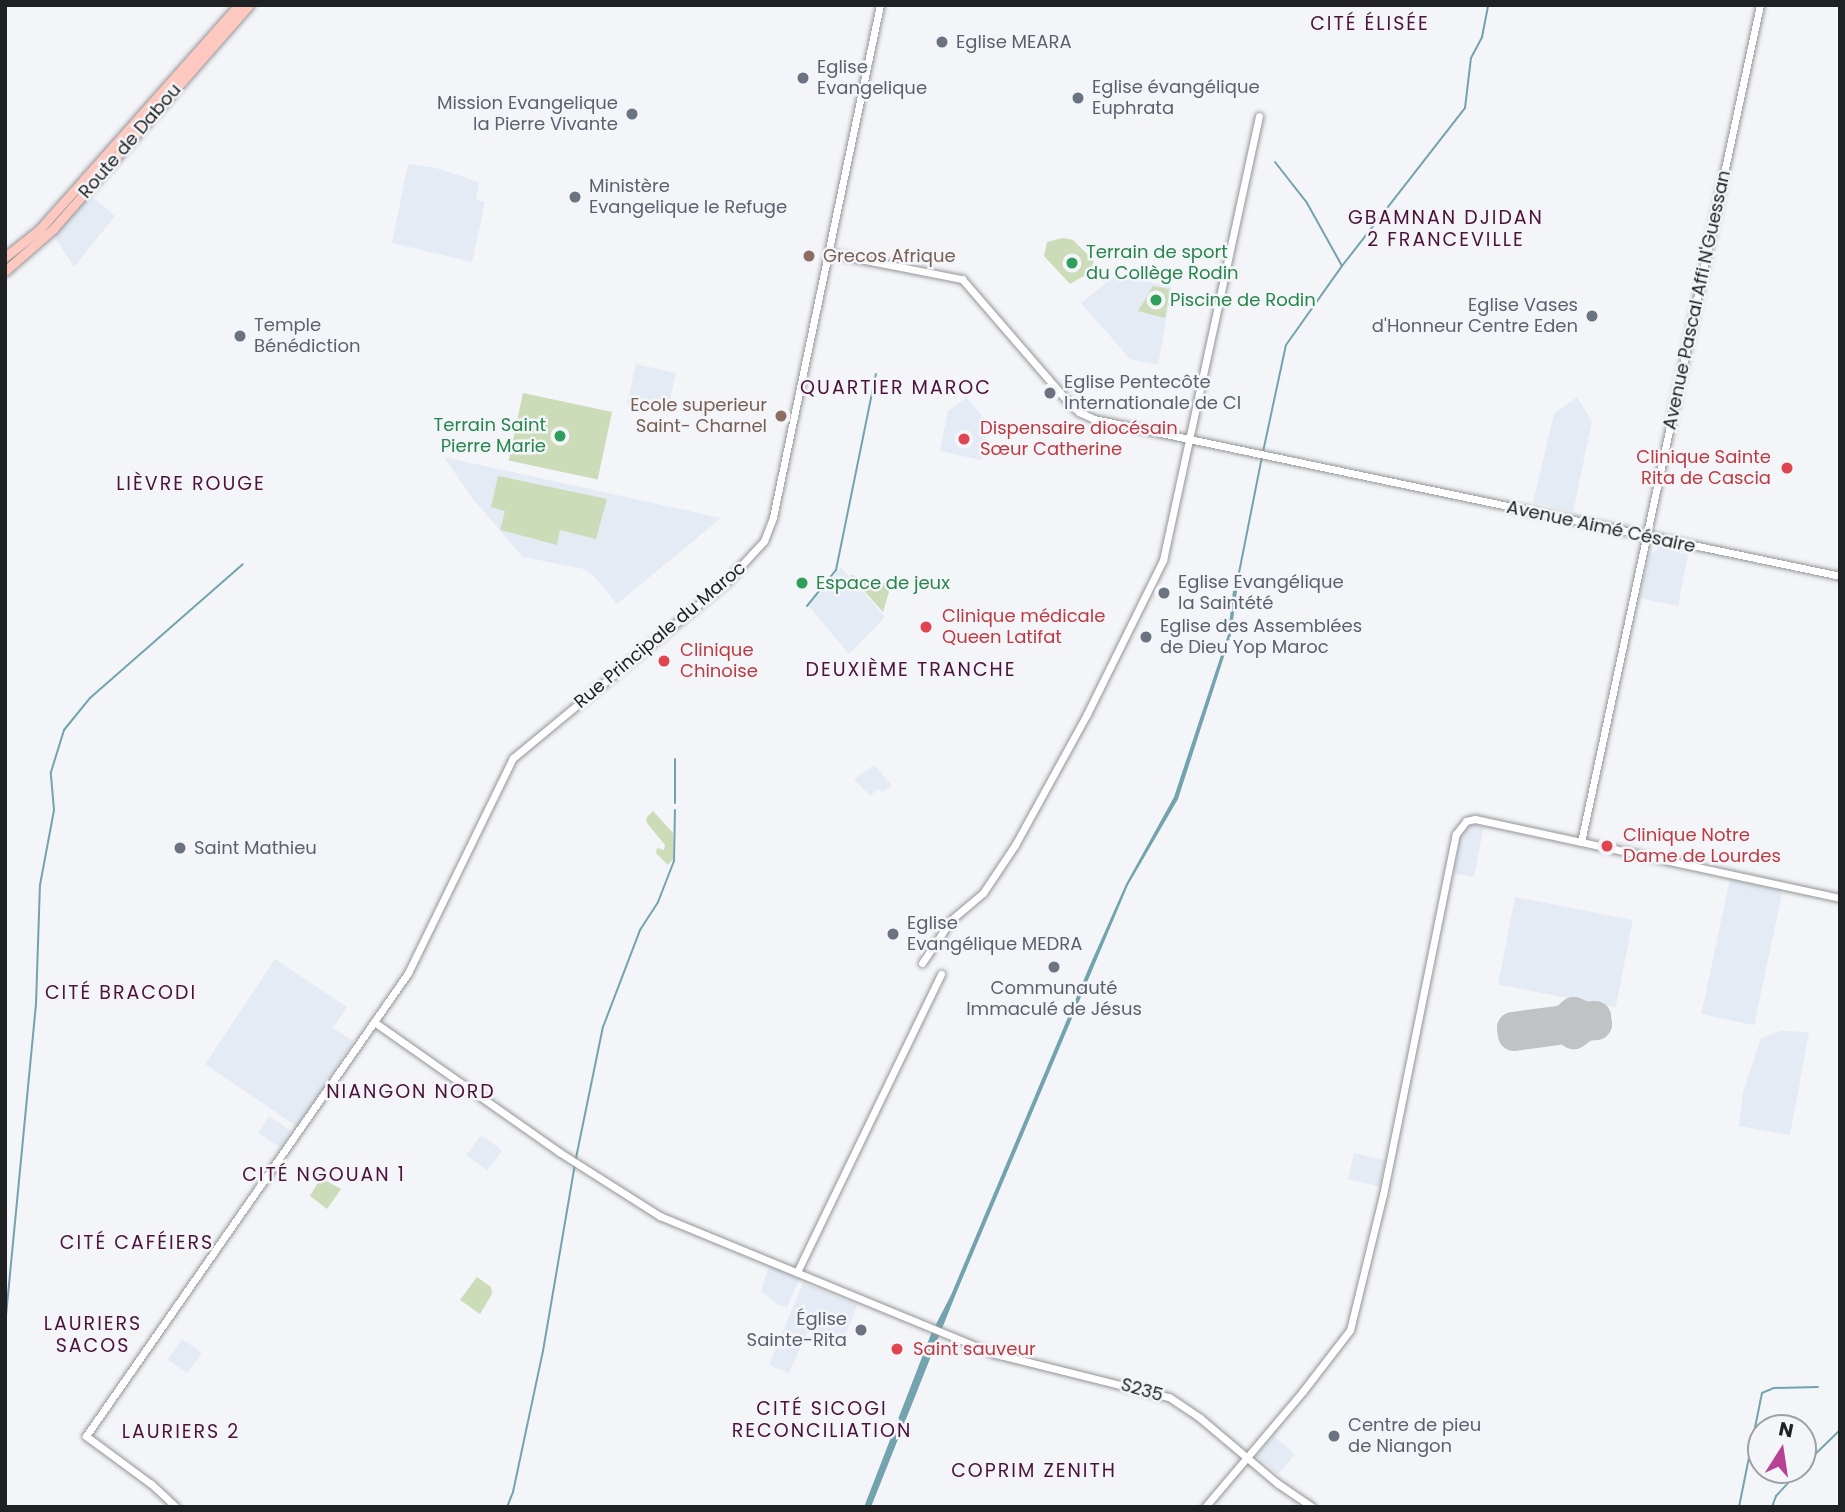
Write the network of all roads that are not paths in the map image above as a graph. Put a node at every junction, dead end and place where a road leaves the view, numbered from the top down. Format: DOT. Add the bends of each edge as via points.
graph roads {
  1 [pos="239,5"];
  2 [pos="249,5"];
  3 [pos="880,5"];
  4 [pos="1760,5"];
  5 [pos="1259,116"];
  6 [pos="829,253"];
  7 [pos="5,257"];
  8 [pos="5,271"];
  9 [pos="1190,438"];
  10 [pos="1646,537"];
  11 [pos="1840,576"];
  12 [pos="1581,842"];
  13 [pos="1840,898"];
  14 [pos="922,963"];
  15 [pos="941,974"];
  16 [pos="374,1022"];
  17 [pos="797,1272"];
  18 [pos="1248,1457"];
  19 [pos="176,1507"];
  20 [pos="1205,1507"];
  21 [pos="1312,1507"];
  1 -- 7 [label="main road" via="38,230"];
  2 -- 8 [label="main road, Route de Dabou" via="53,229"];
  3 -- 6 [label="street, Rue Principale du Maroc"];
  4 -- 10 [label="street, Avenue Pascal Affi N'Guessan"];
  5 -- 9 [label="street"];
  6 -- 9 [label="street, Avenue Aimé Césaire" via="962,279 1079,412"];
  6 -- 16 [label="street, Rue Principale du Maroc" via="764,541 726,582 513,758 414,961"];
  9 -- 10 [label="street, Avenue Aimé Césaire"];
  9 -- 14 [label="street" via="1163,560 1091,706 1001,869 984,893 951,920"];
  10 -- 11 [label="street, Avenue Aimé Césaire"];
  10 -- 12 [label="street, Avenue Pascal Affi N'Guessan"];
  12 -- 13 [label="street"];
  12 -- 18 [label="street" via="1475,820 1465,821 1456,834 1383,1195 1350,1330"];
  15 -- 17 [label="street"];
  16 -- 17 [label="street, S235" via="660,1216"];
  16 -- 19 [label="street, Rue Principale du Maroc" via="86,1436"];
  17 -- 18 [label="street, S235" via="1018,1361 1164,1395"];
  18 -- 20 [label="street"];
  18 -- 21 [label="street, S235"];
}
